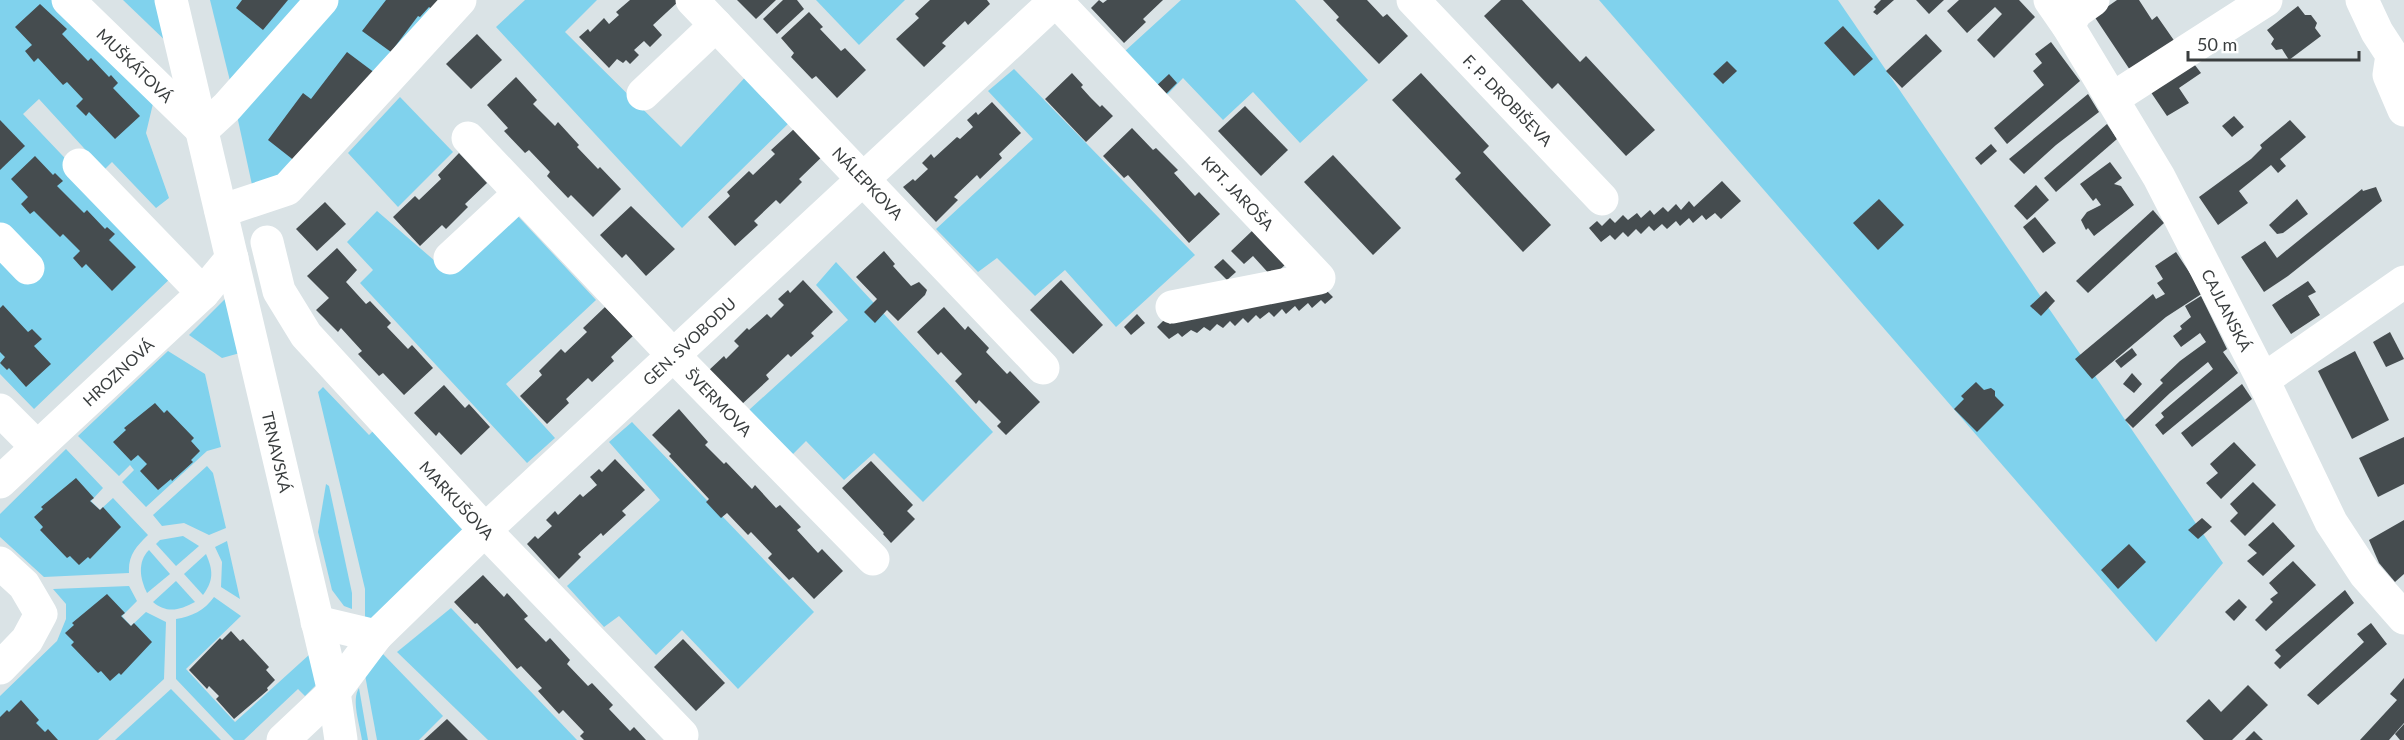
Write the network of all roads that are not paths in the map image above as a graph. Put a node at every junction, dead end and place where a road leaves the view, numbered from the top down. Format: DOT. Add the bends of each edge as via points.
graph roads {
  1 [pos="68,0"];
  2 [pos="171,0"];
  3 [pos="322,0"];
  4 [pos="460,0"];
  5 [pos="692,0"];
  6 [pos="1055,0"];
  7 [pos="1413,0"];
  8 [pos="2093,0"];
  9 [pos="2265,0"];
  10 [pos="2362,0"];
  11 [pos="2059,13"];
  12 [pos="716,25"];
  13 [pos="2398,51"];
  14 [pos="643,94"];
  15 [pos="2112,99"];
  16 [pos="2404,110"];
  17 [pos="202,130"];
  18 [pos="468,138"];
  19 [pos="79,165"];
  20 [pos="865,179"];
  21 [pos="520,193"];
  22 [pos="1602,199"];
  23 [pos="221,211"];
  24 [pos="0,239"];
  25 [pos="267,242"];
  26 [pos="232,258"];
  27 [pos="450,258"];
  28 [pos="28,268"];
  29 [pos="2404,282"];
  30 [pos="203,293"];
  31 [pos="1172,307"];
  32 [pos="673,355"];
  33 [pos="1043,368"];
  34 [pos="2263,380"];
  35 [pos="0,410"];
  36 [pos="37,447"];
  37 [pos="0,482"];
  38 [pos="485,530"];
  39 [pos="873,559"];
  40 [pos="0,562"];
  41 [pos="2404,618"];
  42 [pos="318,622"];
  43 [pos="376,636"];
  44 [pos="0,668"];
  45 [pos="334,692"];
  46 [pos="682,735"];
  47 [pos="283,740"];
  48 [pos="341,740"];
  1 -- 17 [label="street, MUŠKÁTOVÁ"];
  2 -- 17 [label="street, TRNAVSKÁ"];
  3 -- 17 [label="street"];
  4 -- 23 [label="street" via="287,189"];
  5 -- 12 [label="street, NÁLEPKOVA"];
  6 -- 20 [label="street, GEN. SVOBODU"];
  6 -- 31 [label="street, KPT. JAROŠA" via="1318,278"];
  7 -- 22 [label="street, F. P. DROBIŠEVA"];
  8 -- 11 [label="street" via="2076,12"];
  9 -- 15 [label="street"];
  10 -- 13 [label="street" via="2377,32"];
  11 -- 15 [label="street, CAJLANSKÁ"];
  12 -- 14 [label="street"];
  12 -- 20 [label="street, NÁLEPKOVA"];
  13 -- 16 [label="street" via="2389,75"];
  15 -- 34 [label="street, CAJLANSKÁ" via="2159,177"];
  17 -- 23 [label="street, TRNAVSKÁ"];
  18 -- 21 [label="street, ŠVERMOVA"];
  19 -- 30 [label="street"];
  20 -- 32 [label="street, GEN. SVOBODU"];
  20 -- 33 [label="street, NÁLEPKOVA"];
  21 -- 27 [label="street"];
  21 -- 32 [label="street, ŠVERMOVA"];
  23 -- 26 [label="street, TRNAVSKÁ"];
  24 -- 28 [label="street"];
  25 -- 38 [label="street, MARKUŠOVA" via="279,291 306,335"];
  26 -- 30 [label="street, HROZNOVÁ"];
  26 -- 42 [label="street, TRNAVSKÁ"];
  29 -- 34 [label="street"];
  30 -- 36 [label="street, HROZNOVÁ"];
  32 -- 38 [label="street, GEN. SVOBODU"];
  32 -- 39 [label="street, ŠVERMOVA"];
  34 -- 41 [label="street, CAJLANSKÁ" via="2331,522 2365,574"];
  35 -- 36 [label="street"];
  36 -- 37 [label="street, HROZNOVÁ"];
  38 -- 43 [label="street, GEN. SVOBODU"];
  38 -- 46 [label="street, MARKUŠOVA"];
  40 -- 44 [label="street" via="24,585 41,614 27,640"];
  42 -- 43 [label="street"];
  42 -- 45 [label="street, TRNAVSKÁ"];
  43 -- 45 [label="street, GEN. SVOBODU"];
  45 -- 47 [label="street, GEN. SVOBODU"];
  45 -- 48 [label="street, TRNAVSKÁ"];
}
